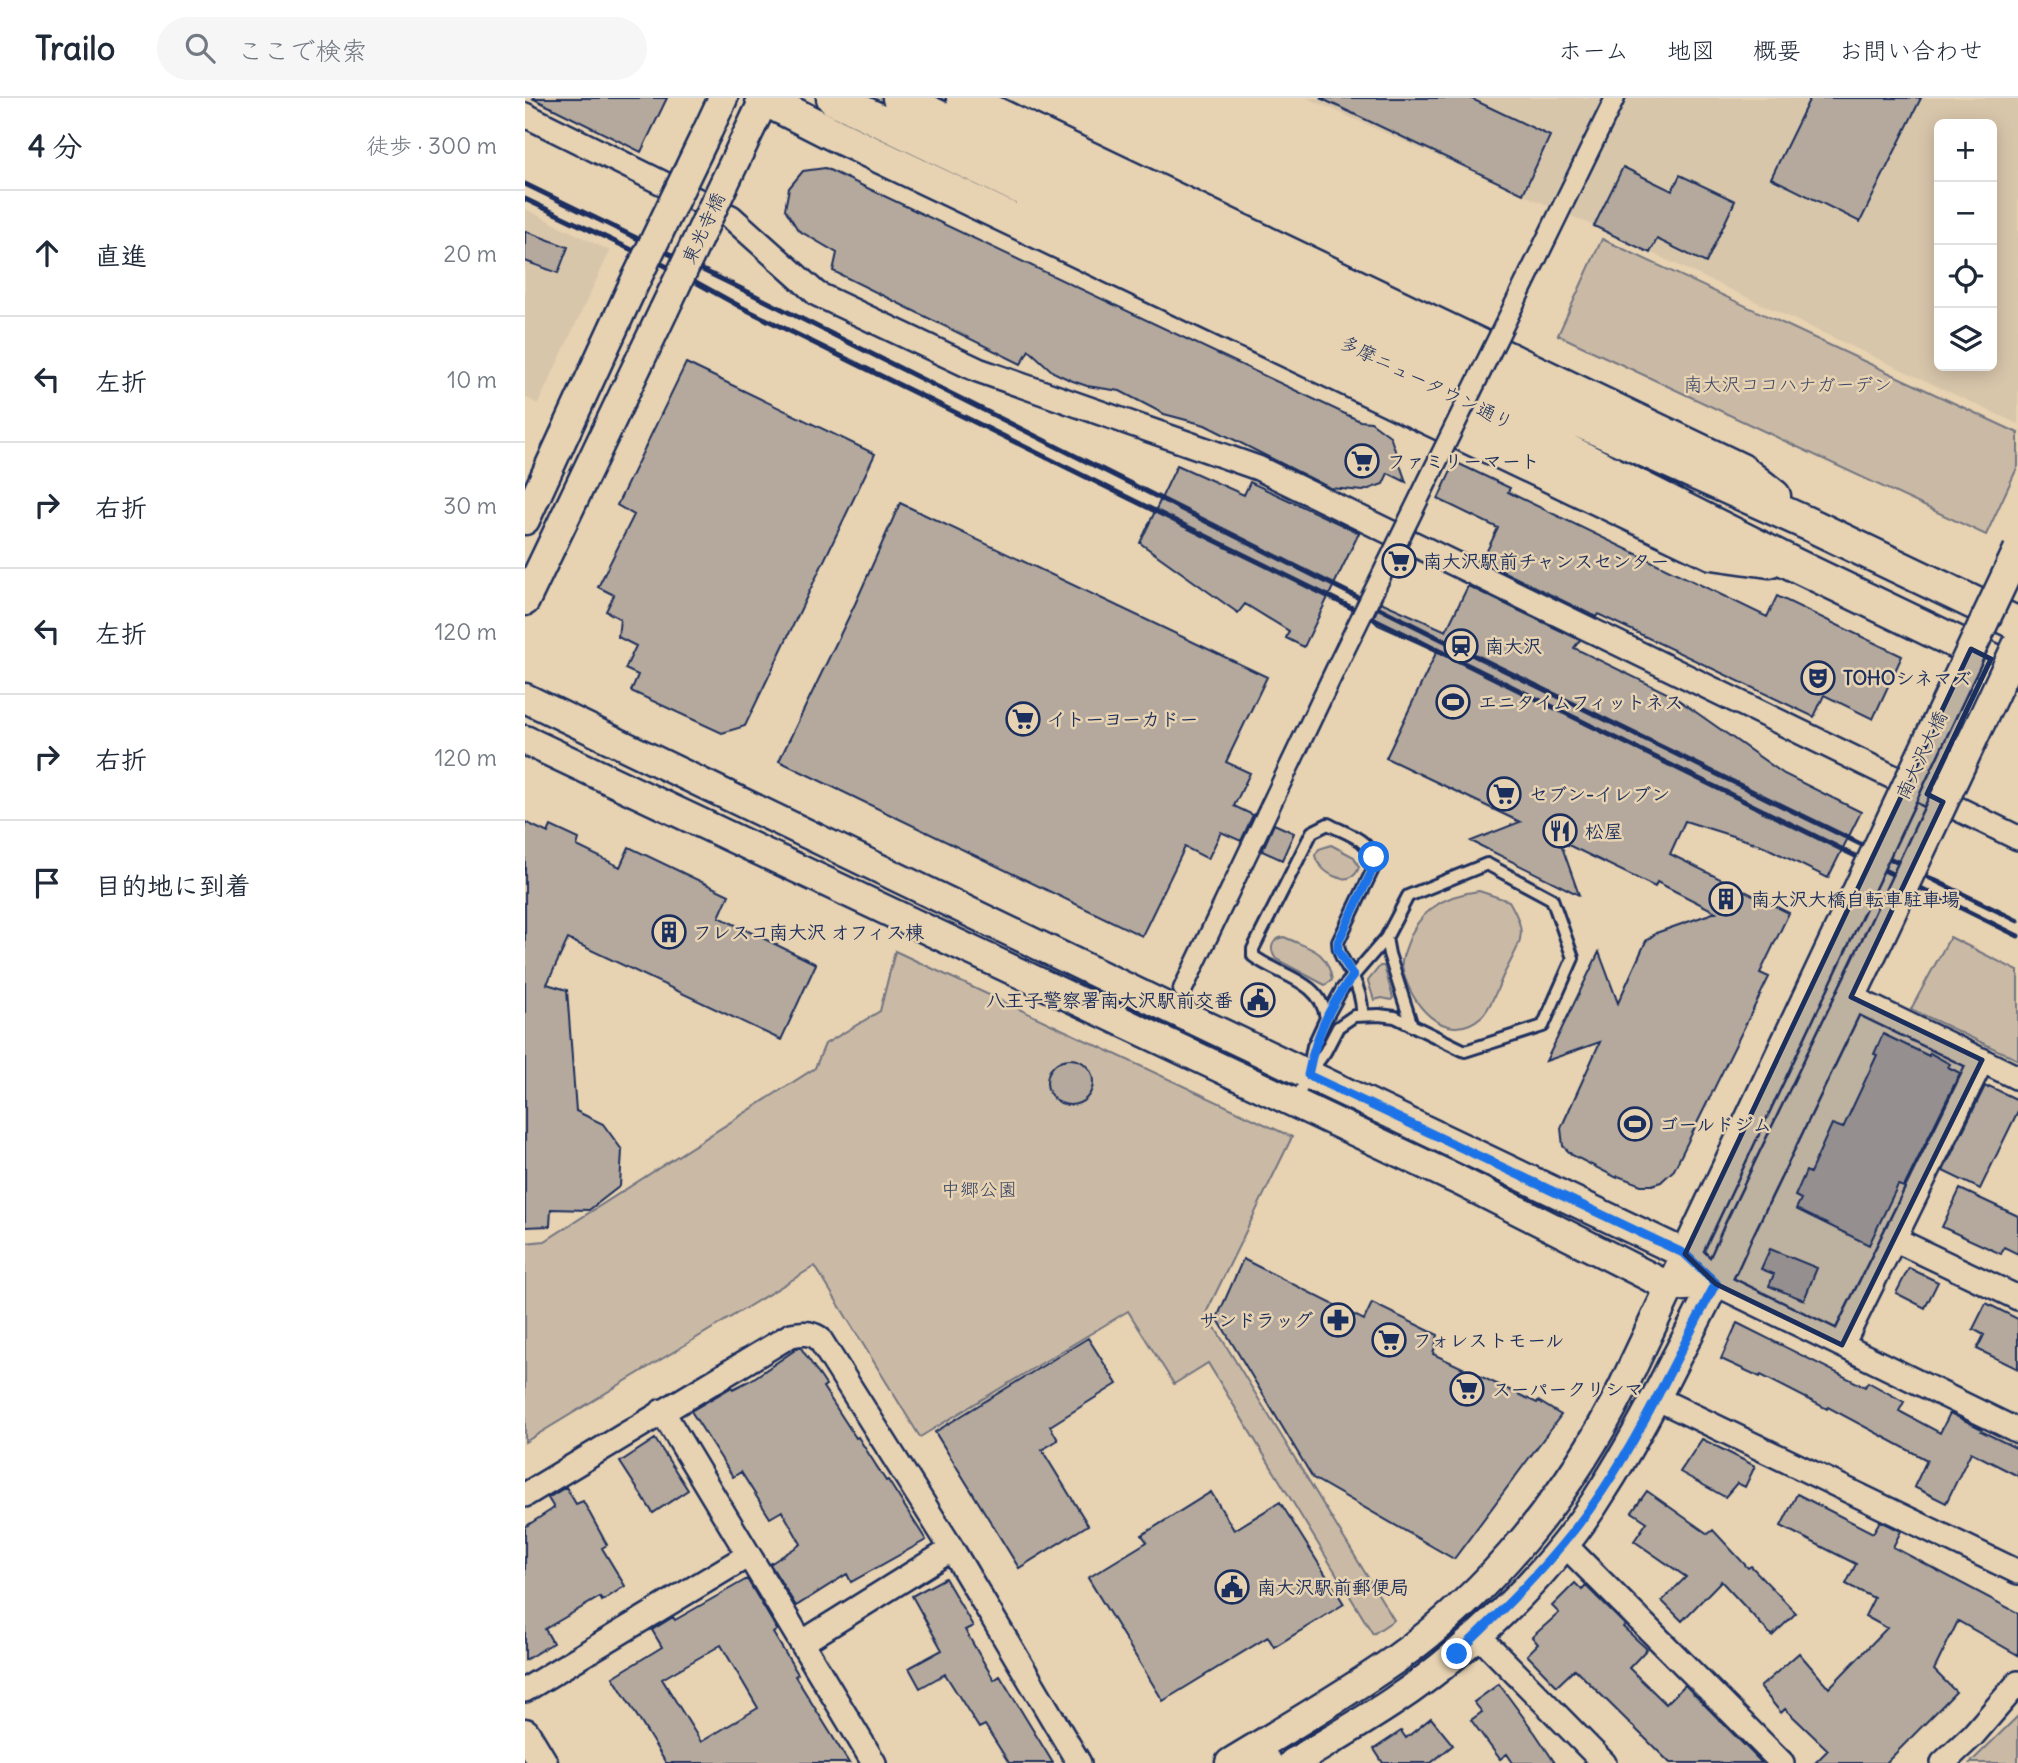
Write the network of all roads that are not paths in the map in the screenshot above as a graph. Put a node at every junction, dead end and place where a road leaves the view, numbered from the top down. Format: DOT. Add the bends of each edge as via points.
graph roads {
  1 [pos="723,98"];
  2 [pos="764,98"];
  3 [pos="833,98"];
  4 [pos="899,98"];
  5 [pos="963,98"];
  6 [pos="1615,98"];
  7 [pos="525,115"];
  8 [pos="525,520"];
  9 [pos="1812,526"];
  10 [pos="2018,550"];
  11 [pos="1795,565"];
  12 [pos="525,601"];
  13 [pos="2018,624"];
  14 [pos="2018,643"];
  15 [pos="2005,666"];
  16 [pos="525,698"];
  17 [pos="525,740"];
  18 [pos="1927,794"];
  19 [pos="2018,838"];
  20 [pos="1386,938"];
  21 [pos="1353,976"];
  22 [pos="1183,989"];
  23 [pos="1851,997"];
  24 [pos="1362,1015"];
  25 [pos="1326,1018"];
  26 [pos="1412,1026"];
  27 [pos="1982,1060"];
  28 [pos="1308,1075"];
  29 [pos="2018,1078"];
  30 [pos="1294,1103"];
  31 [pos="1894,1239"];
  32 [pos="1685,1254"];
  33 [pos="1716,1283"];
  34 [pos="1670,1287"];
  35 [pos="2018,1298"];
  36 [pos="1842,1345"];
  37 [pos="1656,1398"];
  38 [pos="662,1411"];
  39 [pos="2018,1431"];
  40 [pos="525,1494"];
  41 [pos="1564,1544"];
  42 [pos="951,1549"];
  43 [pos="747,1556"];
  44 [pos="2018,1572"];
  45 [pos="1477,1634"];
  46 [pos="803,1642"];
  47 [pos="2018,1683"];
  48 [pos="525,1690"];
  49 [pos="525,1733"];
  50 [pos="1263,1755"];
  51 [pos="543,1763"];
  52 [pos="874,1763"];
  53 [pos="1079,1763"];
  54 [pos="1230,1763"];
  55 [pos="1293,1763"];
  56 [pos="1604,1763"];
  57 [pos="1782,1763"];
  58 [pos="1943,1763"];
  1 -- 8 [label="street, 東光寺橋, bridge"];
  2 -- 11 [label="main road" via="1712,553"];
  2 -- 12 [label="street, 東光寺橋, bridge"];
  3 -- 11 [label="main road, 多摩ニュータウン通り" via="1540,437"];
  4 -- 9 [label="main road, 多摩ニュータウン通り" via="1555,410"];
  5 -- 9 [label="main road" via="1741,470"];
  6 -- 22 [label="street, bridge"];
  7 -- 18 [label="street" via="731,217 817,294 978,370 1258,468"];
  9 -- 13 [label="main road, 多摩ニュータウン通り"];
  10 -- 32 [label="street, 南大沢大橋, bridge"];
  11 -- 15 [label="main road, 多摩ニュータウン通り"];
  14 -- 23 [label="street, 南大沢大橋, bridge"];
  15 -- 18 [label="street"];
  16 -- 28 [label="street"];
  17 -- 30 [label="street"];
  18 -- 19 [label="street"];
  20 -- 21 [label="lane"];
  20 -- 26 [label="lane"];
  20 -- 26 [label="lane" via="1408,896 1487,864 1552,899 1573,958 1543,1026 1465,1051"];
  21 -- 24 [label="lane" via="1363,1002"];
  21 -- 25 [label="lane"];
  21 -- 25 [label="lane" via="1338,942 1374,867 1374,857 1370,846 1328,824 1312,832 1253,949 1253,956 1263,964 1308,986 1325,1007"];
  23 -- 27 [label="street"];
  23 -- 33 [label="street, 南大沢大橋"];
  24 -- 26 [label="lane" via="1395,1017"];
  24 -- 28 [label="lane" via="1338,1027"];
  25 -- 28 [label="lane" via="1313,1046"];
  27 -- 29 [label="street"];
  27 -- 31 [label="street"];
  28 -- 30 [label="lane"];
  28 -- 32 [label="street"];
  30 -- 34 [label="street"];
  31 -- 35 [label="street"];
  31 -- 36 [label="street"];
  32 -- 33 [label="street"];
  32 -- 34 [label="street, 南大沢大橋"];
  33 -- 34 [label="street"];
  33 -- 36 [label="street"];
  33 -- 37 [label="street, 南大沢大橋"];
  34 -- 50 [label="street, 南大沢大橋" via="1601,1431 1542,1519 1430,1633"];
  36 -- 39 [label="street"];
  37 -- 41 [label="street, 南大沢大橋" via="1604,1490"];
  37 -- 44 [label="street"];
  38 -- 40 [label="street"];
  38 -- 42 [label="street" via="791,1335 811,1334 818,1338"];
  38 -- 43 [label="street"];
  41 -- 45 [label="street, 南大沢大橋"];
  41 -- 57 [label="street"];
  42 -- 46 [label="street"];
  42 -- 53 [label="street"];
  43 -- 46 [label="street"];
  43 -- 48 [label="street"];
  45 -- 55 [label="street, 南大沢大橋" via="1406,1693"];
  45 -- 56 [label="street"];
  46 -- 52 [label="street"];
  47 -- 58 [label="street"];
  49 -- 51 [label="street"];
  50 -- 54 [label="street, 南大沢大橋"];
}
